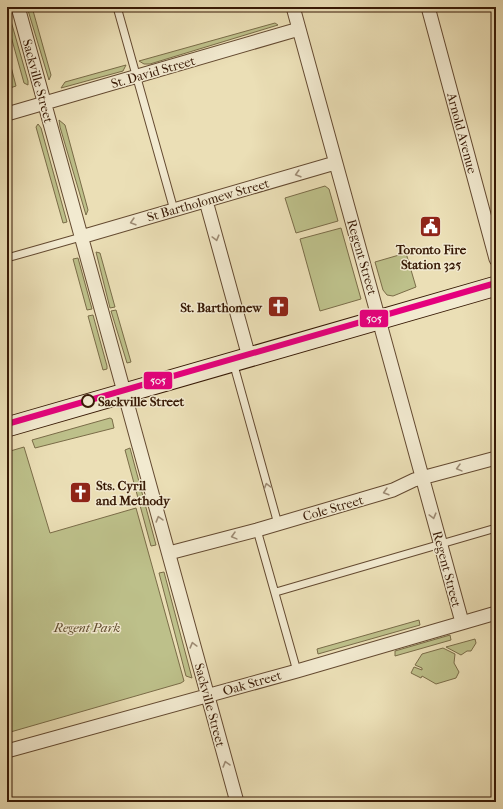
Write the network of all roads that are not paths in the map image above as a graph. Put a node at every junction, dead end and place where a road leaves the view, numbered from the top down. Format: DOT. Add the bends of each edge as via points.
graph roads {
  1 [pos="18,7"];
  2 [pos="117,7"];
  3 [pos="293,7"];
  4 [pos="428,7"];
  5 [pos="299,29"];
  6 [pos="137,76"];
  7 [pos="44,103"];
  8 [pos="7,114"];
  9 [pos="336,163"];
  10 [pos="206,201"];
  11 [pos="174,210"];
  12 [pos="491,226"];
  13 [pos="81,237"];
  14 [pos="7,258"];
  15 [pos="496,259"];
  16 [pos="496,286"];
  17 [pos="378,320"];
  18 [pos="241,360"];
  19 [pos="124,393"];
  20 [pos="7,427"];
  21 [pos="496,458"];
  22 [pos="422,478"];
  23 [pos="278,524"];
  24 [pos="496,528"];
  25 [pos="257,530"];
  26 [pos="440,544"];
  27 [pos="169,553"];
  28 [pos="276,592"];
  29 [pos="496,613"];
  30 [pos="462,622"];
  31 [pos="298,670"];
  32 [pos="206,696"];
  33 [pos="7,751"];
  34 [pos="237,802"];
  1 -- 7 [label="street, Sackville Street"];
  2 -- 6 [label="lane"];
  3 -- 5 [label="street, Regent Street"];
  4 -- 12 [label="street, Arnold Avenue"];
  5 -- 6 [label="street, St. David Street"];
  5 -- 9 [label="street, Regent Street"];
  6 -- 7 [label="street, St. David Street"];
  6 -- 11 [label="lane"];
  7 -- 8 [label="street, St. David Street"];
  7 -- 13 [label="street, Sackville Street"];
  9 -- 10 [label="street, St Bartholomew Street, one-way"];
  9 -- 17 [label="street, Regent Street"];
  10 -- 11 [label="street, St Bartholomew Street"];
  10 -- 18 [label="street, one-way"];
  11 -- 13 [label="street, St Bartholomew Street, one-way"];
  12 -- 15 [label="street, Arnold Avenue"];
  13 -- 14 [label="lane"];
  13 -- 19 [label="street, Sackville Street"];
  16 -- 17 [label="street"];
  17 -- 18 [label="street"];
  17 -- 22 [label="street, Regent Street"];
  18 -- 19 [label="street"];
  23 -- 18 [label="lane, one-way"];
  19 -- 20 [label="street"];
  27 -- 19 [label="street, Sackville Street, one-way"];
  21 -- 22 [label="street, Cole Street, one-way"];
  22 -- 23 [label="street, Cole Street, one-way" via="392,490"];
  22 -- 26 [label="street, Regent Street, one-way"];
  23 -- 25 [label="street, Cole Street"];
  24 -- 26 [label="lane"];
  25 -- 27 [label="street, Cole Street, one-way"];
  25 -- 28 [label="lane"];
  26 -- 28 [label="lane"];
  26 -- 30 [label="street, Regent Street"];
  32 -- 27 [label="street, Sackville Street, one-way"];
  28 -- 31 [label="lane"];
  29 -- 30 [label="street, Oak Street"];
  30 -- 31 [label="street, Oak Street"];
  31 -- 32 [label="street, Oak Street"];
  32 -- 33 [label="street, Oak Street"];
  34 -- 32 [label="street, Sackville Street, one-way"];
}
